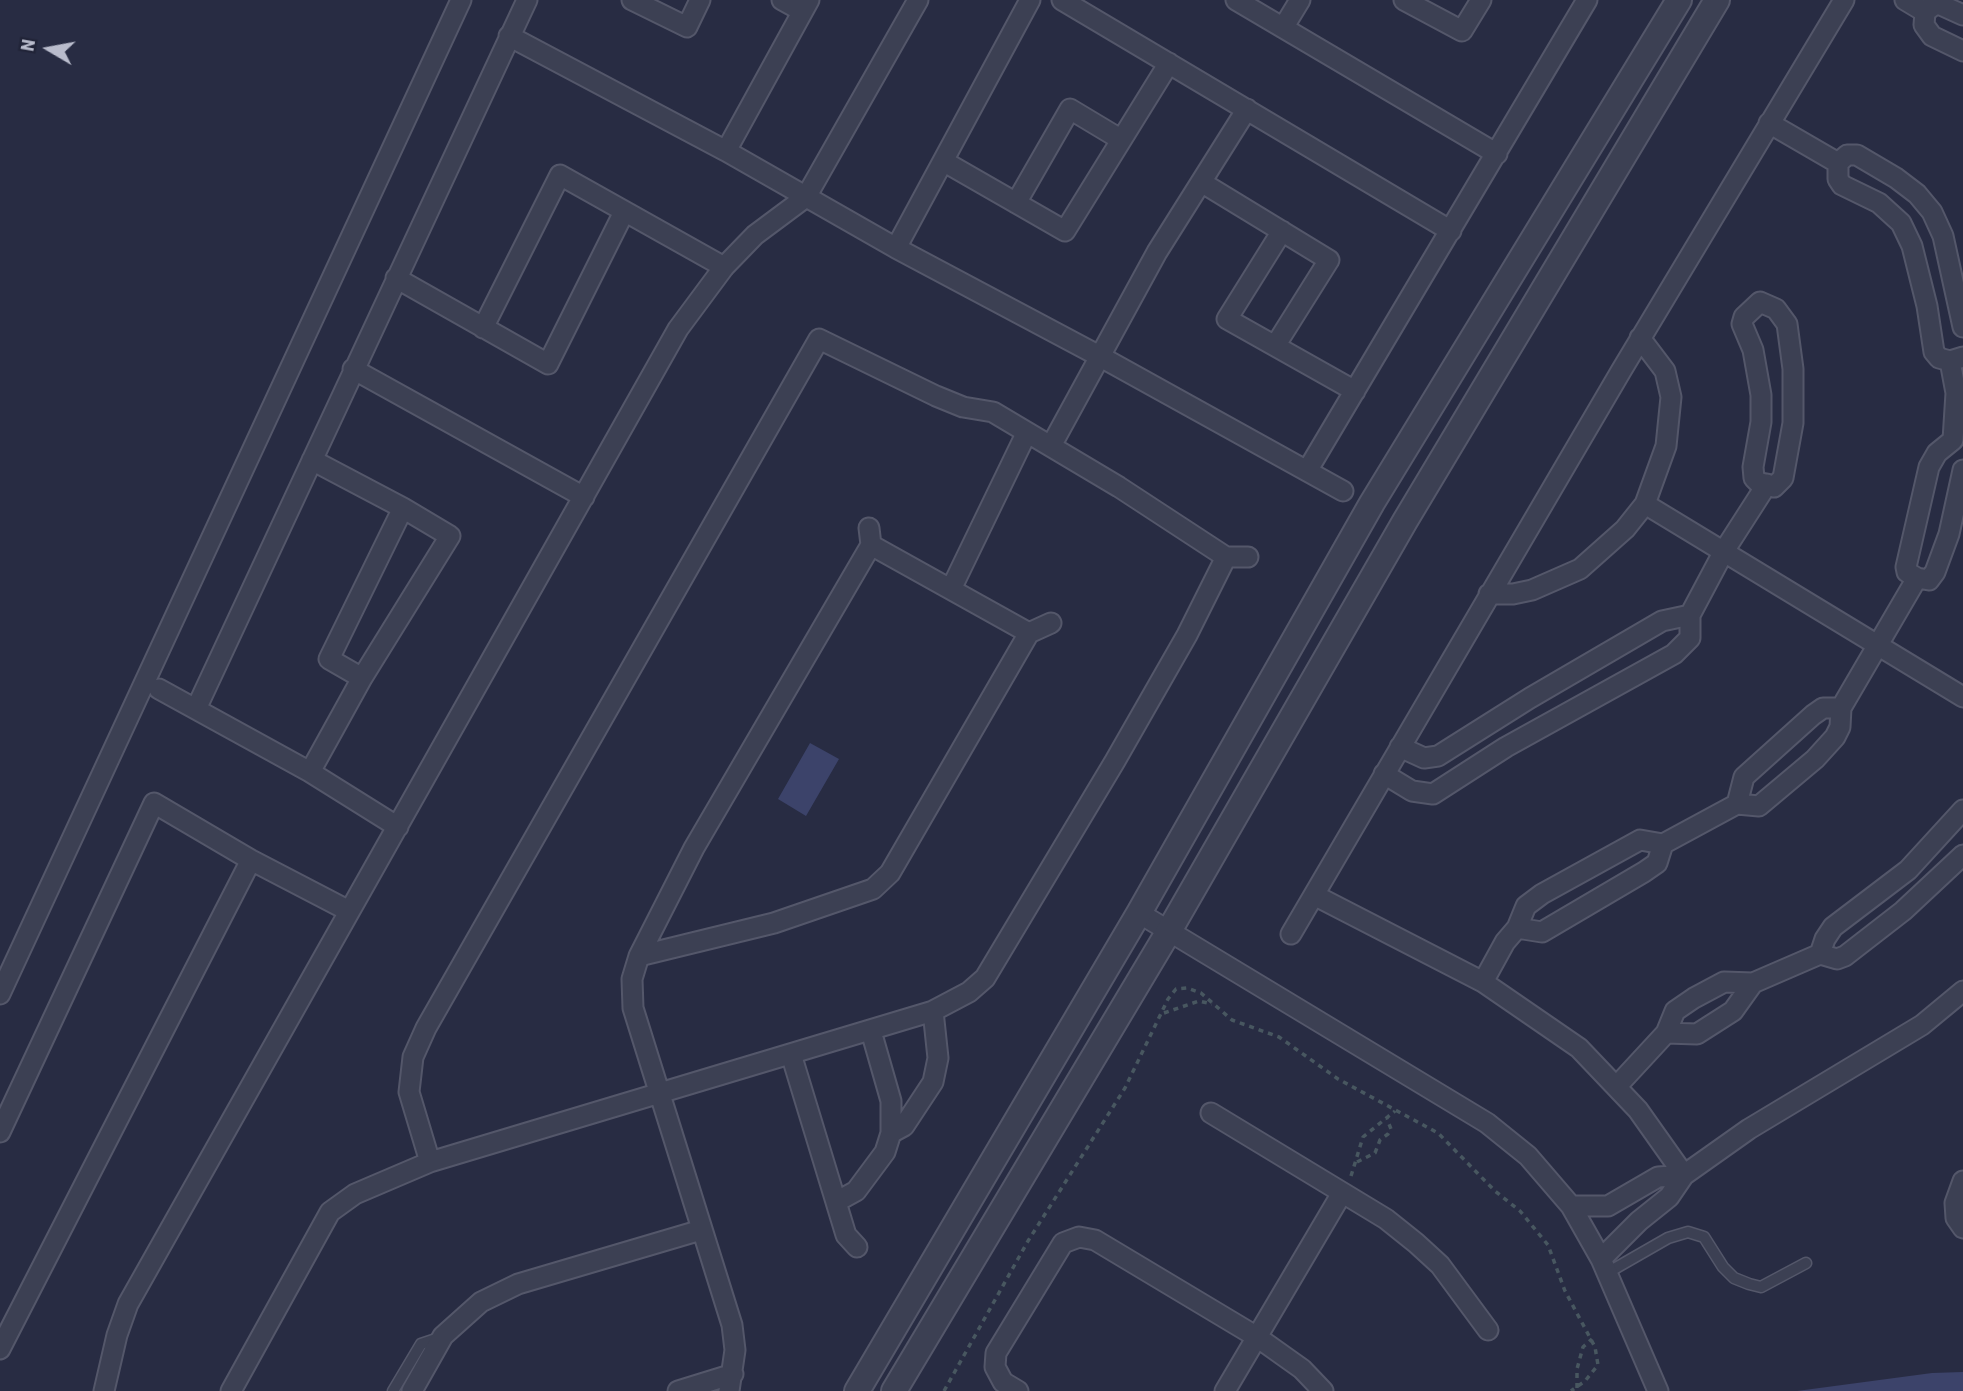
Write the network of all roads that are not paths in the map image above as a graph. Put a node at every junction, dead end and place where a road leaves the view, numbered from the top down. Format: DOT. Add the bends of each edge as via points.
graph roads {
  1 [pos="461,0"];
  2 [pos="527,0"];
  3 [pos="632,0"];
  4 [pos="700,0"];
  5 [pos="782,0"];
  6 [pos="918,0"];
  7 [pos="1030,0"];
  8 [pos="1062,0"];
  9 [pos="1236,0"];
  10 [pos="1300,0"];
  11 [pos="1404,0"];
  12 [pos="1481,0"];
  13 [pos="1587,0"];
  14 [pos="1679,0"];
  15 [pos="1717,0"];
  16 [pos="1844,0"];
  17 [pos="1905,0"];
  18 [pos="806,5"];
  19 [pos="1925,12"];
  20 [pos="1963,15"];
  21 [pos="1283,28"];
  22 [pos="509,36"];
  23 [pos="1963,51"];
  24 [pos="1169,63"];
  25 [pos="1247,110"];
  26 [pos="1769,123"];
  27 [pos="1120,139"];
  28 [pos="726,151"];
  29 [pos="1497,155"];
  30 [pos="943,161"];
  31 [pos="1838,163"];
  32 [pos="1201,182"];
  33 [pos="806,197"];
  34 [pos="1016,203"];
  35 [pos="624,212"];
  36 [pos="1282,231"];
  37 [pos="1451,231"];
  38 [pos="895,248"];
  39 [pos="723,267"];
  40 [pos="396,278"];
  41 [pos="1963,327"];
  42 [pos="483,328"];
  43 [pos="1640,338"];
  44 [pos="1275,346"];
  45 [pos="1101,356"];
  46 [pos="1957,359"];
  47 [pos="354,369"];
  48 [pos="1355,391"];
  49 [pos="1026,434"];
  50 [pos="1958,443"];
  51 [pos="1051,446"];
  52 [pos="312,460"];
  53 [pos="1963,470"];
  54 [pos="1307,471"];
  55 [pos="1767,484"];
  56 [pos="1343,491"];
  57 [pos="584,497"];
  58 [pos="1645,504"];
  59 [pos="403,508"];
  60 [pos="1724,551"];
  61 [pos="1226,557"];
  62 [pos="1248,557"];
  63 [pos="1917,578"];
  64 [pos="952,587"];
  65 [pos="1489,594"];
  66 [pos="1690,615"];
  67 [pos="1051,624"];
  68 [pos="1029,633"];
  69 [pos="1877,644"];
  70 [pos="362,678"];
  71 [pos="159,689"];
  72 [pos="1963,697"];
  73 [pos="1841,708"];
  74 [pos="196,709"];
  75 [pos="1400,747"];
  76 [pos="310,772"];
  77 [pos="1384,774"];
  78 [pos="1737,804"];
  79 [pos="1963,810"];
  80 [pos="398,827"];
  81 [pos="1663,844"];
  82 [pos="1963,855"];
  83 [pos="251,860"];
  84 [pos="1314,895"];
  85 [pos="349,911"];
  86 [pos="1139,913"];
  87 [pos="1517,928"];
  88 [pos="1169,931"];
  89 [pos="1291,934"];
  90 [pos="1820,954"];
  91 [pos="639,956"];
  92 [pos="1483,982"];
  93 [pos="1753,983"];
  94 [pos="1963,991"];
  95 [pos="0,993"];
  96 [pos="933,1012"];
  97 [pos="871,1031"];
  98 [pos="1666,1034"];
  99 [pos="791,1054"];
  100 [pos="1617,1086"];
  101 [pos="659,1096"];
  102 [pos="1211,1112"];
  103 [pos="0,1132"];
  104 [pos="891,1133"];
  105 [pos="430,1161"];
  106 [pos="1684,1175"];
  107 [pos="1963,1181"];
  108 [pos="1342,1193"];
  109 [pos="836,1202"];
  110 [pos="1571,1206"];
  111 [pos="1963,1228"];
  112 [pos="701,1230"];
  113 [pos="857,1247"];
  114 [pos="1806,1263"];
  115 [pos="1604,1266"];
  116 [pos="1488,1330"];
  117 [pos="443,1336"];
  118 [pos="1257,1337"];
  119 [pos="0,1349"];
  120 [pos="731,1382"];
  121 [pos="104,1391"];
  122 [pos="231,1391"];
  123 [pos="393,1391"];
  124 [pos="412,1391"];
  125 [pos="678,1391"];
  126 [pos="857,1391"];
  127 [pos="894,1391"];
  128 [pos="1018,1391"];
  129 [pos="1225,1391"];
  130 [pos="1323,1391"];
  131 [pos="1658,1391"];
  1 -- 95 [label="street"];
  2 -- 22 [label="street"];
  3 -- 4 [label="street" via="687,27"];
  5 -- 18 [label="street"];
  6 -- 33 [label="street"];
  7 -- 30 [label="street"];
  8 -- 24 [label="street"];
  9 -- 21 [label="street"];
  10 -- 21 [label="street"];
  11 -- 12 [label="street" via="1462,31"];
  13 -- 29 [label="street"];
  14 -- 86 [label="street" via="1372,503"];
  15 -- 88 [label="street" via="1405,521"];
  16 -- 26 [label="street"];
  17 -- 19 [label="street"];
  18 -- 28 [label="street"];
  19 -- 20 [label="street" via="1941,5"];
  19 -- 23 [label="street" via="1926,31"];
  21 -- 29 [label="street"];
  22 -- 28 [label="street"];
  22 -- 40 [label="street"];
  24 -- 25 [label="street"];
  24 -- 27 [label="street"];
  25 -- 32 [label="street"];
  25 -- 37 [label="street"];
  26 -- 31 [label="street"];
  26 -- 43 [label="street"];
  27 -- 34 [label="street" via="1065,232"];
  27 -- 34 [label="street" via="1070,109"];
  28 -- 33 [label="street"];
  29 -- 37 [label="street"];
  30 -- 34 [label="street"];
  30 -- 38 [label="street"];
  31 -- 41 [label="street" via="1847,155 1857,155 1896,178 1932,212 1943,236"];
  31 -- 46 [label="street" via="1835,174 1842,185 1879,203 1901,223 1912,246 1934,352 1939,358"];
  32 -- 36 [label="street"];
  32 -- 45 [label="street"];
  33 -- 38 [label="street"];
  33 -- 39 [label="street" via="755,235"];
  35 -- 39 [label="street"];
  35 -- 42 [label="street" via="548,364"];
  35 -- 42 [label="street" via="560,175"];
  36 -- 44 [label="street" via="1329,260"];
  36 -- 44 [label="street" via="1227,319"];
  37 -- 48 [label="street"];
  38 -- 45 [label="street"];
  39 -- 57 [label="street" via="678,329"];
  40 -- 42 [label="street"];
  40 -- 47 [label="street"];
  43 -- 58 [label="street" via="1665,371 1671,397 1666,446"];
  43 -- 65 [label="street"];
  44 -- 48 [label="street"];
  45 -- 51 [label="street"];
  45 -- 54 [label="street"];
  46 -- 50 [label="street"];
  47 -- 52 [label="street"];
  47 -- 57 [label="street"];
  48 -- 54 [label="street"];
  49 -- 51 [label="street"];
  49 -- 64 [label="street"];
  49 -- 105 [label="street" via="993,412 936,396 819,339 426,1028 413,1058 409,1092"];
  50 -- 63 [label="street" via="1937,453 1929,467 1906,567"];
  51 -- 61 [label="street"];
  52 -- 59 [label="street"];
  52 -- 74 [label="street"];
  53 -- 63 [label="street" via="1935,572 1929,580"];
  54 -- 56 [label="street"];
  55 -- 55 [label="street" via="1779,485 1783,478 1795,394 1787,324 1776,309 1760,302 1742,324 1754,350 1761,395 1753,472 1758,482"];
  55 -- 60 [label="street"];
  57 -- 80 [label="street"];
  58 -- 60 [label="street"];
  58 -- 65 [label="street" via="1625,529 1580,569 1532,590"];
  59 -- 70 [label="street" via="329,659"];
  59 -- 70 [label="street" via="450,536"];
  60 -- 66 [label="street"];
  60 -- 69 [label="street"];
  61 -- 62 [label="street"];
  61 -- 96 [label="street" via="1115,761 985,978"];
  63 -- 69 [label="street"];
  64 -- 68 [label="street"];
  64 -- 91 [label="street" via="870,537 694,848"];
  65 -- 75 [label="street"];
  66 -- 75 [label="street" via="1662,621 1438,756 1424,758"];
  66 -- 77 [label="street" via="1690,638 1674,654 1506,747 1433,794 1412,791"];
  67 -- 68 [label="street"];
  68 -- 91 [label="street" via="890,873 873,889 774,923"];
  69 -- 72 [label="street"];
  69 -- 73 [label="street"];
  70 -- 76 [label="street"];
  71 -- 74 [label="street"];
  73 -- 78 [label="street" via="1823,708 1812,715 1744,777"];
  73 -- 78 [label="street" via="1835,737 1805,769 1759,806"];
  74 -- 76 [label="street"];
  75 -- 77 [label="street"];
  76 -- 80 [label="street"];
  77 -- 84 [label="street"];
  78 -- 81 [label="street"];
  79 -- 90 [label="street" via="1908,870 1833,927"];
  80 -- 85 [label="street"];
  81 -- 87 [label="street" via="1657,863 1542,932"];
  81 -- 87 [label="street" via="1640,839 1542,894 1526,906"];
  82 -- 90 [label="street" via="1903,911 1845,956"];
  83 -- 85 [label="street"];
  83 -- 103 [label="street" via="154,803"];
  83 -- 119 [label="street"];
  84 -- 89 [label="street"];
  84 -- 92 [label="street"];
  85 -- 121 [label="street" via="128,1304"];
  86 -- 88 [label="street"];
  86 -- 126 [label="street"];
  87 -- 92 [label="street"];
  88 -- 110 [label="street" via="1487,1122 1528,1156"];
  88 -- 127 [label="street"];
  90 -- 93 [label="street"];
  91 -- 101 [label="street" via="632,979 633,1008"];
  92 -- 100 [label="street" via="1579,1048"];
  93 -- 98 [label="street" via="1733,1011 1697,1034"];
  93 -- 98 [label="street" via="1724,982 1694,998 1675,1011"];
  94 -- 106 [label="street" via="1922,1025 1749,1129"];
  96 -- 97 [label="street"];
  96 -- 104 [label="street" via="939,1058 933,1082 904,1126"];
  97 -- 99 [label="street"];
  97 -- 104 [label="street" via="891,1101"];
  98 -- 100 [label="street"];
  99 -- 101 [label="street"];
  99 -- 109 [label="street"];
  100 -- 106 [label="street"];
  101 -- 105 [label="street"];
  101 -- 112 [label="street"];
  102 -- 108 [label="street"];
  104 -- 109 [label="street" via="885,1152 856,1191"];
  105 -- 122 [label="street" via="355,1194 330,1212"];
  106 -- 110 [label="street" via="1658,1177 1608,1206"];
  106 -- 115 [label="street"];
  107 -- 111 [label="street" via="1955,1203 1956,1218"];
  108 -- 116 [label="street" via="1385,1219 1440,1265"];
  108 -- 118 [label="street"];
  109 -- 113 [label="street" via="846,1235"];
  110 -- 115 [label="street"];
  112 -- 117 [label="street" via="518,1284 481,1302"];
  112 -- 120 [label="street" via="732,1325"];
  114 -- 115 [label="lane" via="1762,1287 1749,1284 1723,1267 1704,1237 1688,1232"];
  115 -- 131 [label="street"];
  117 -- 123 [label="lane" via="421,1344"];
  117 -- 124 [label="street"];
  118 -- 128 [label="street" via="1095,1240 1079,1237 1063,1243 996,1353 995,1367 1003,1382"];
  118 -- 129 [label="street"];
  118 -- 130 [label="street" via="1302,1369"];
  120 -- 125 [label="street"];
}
